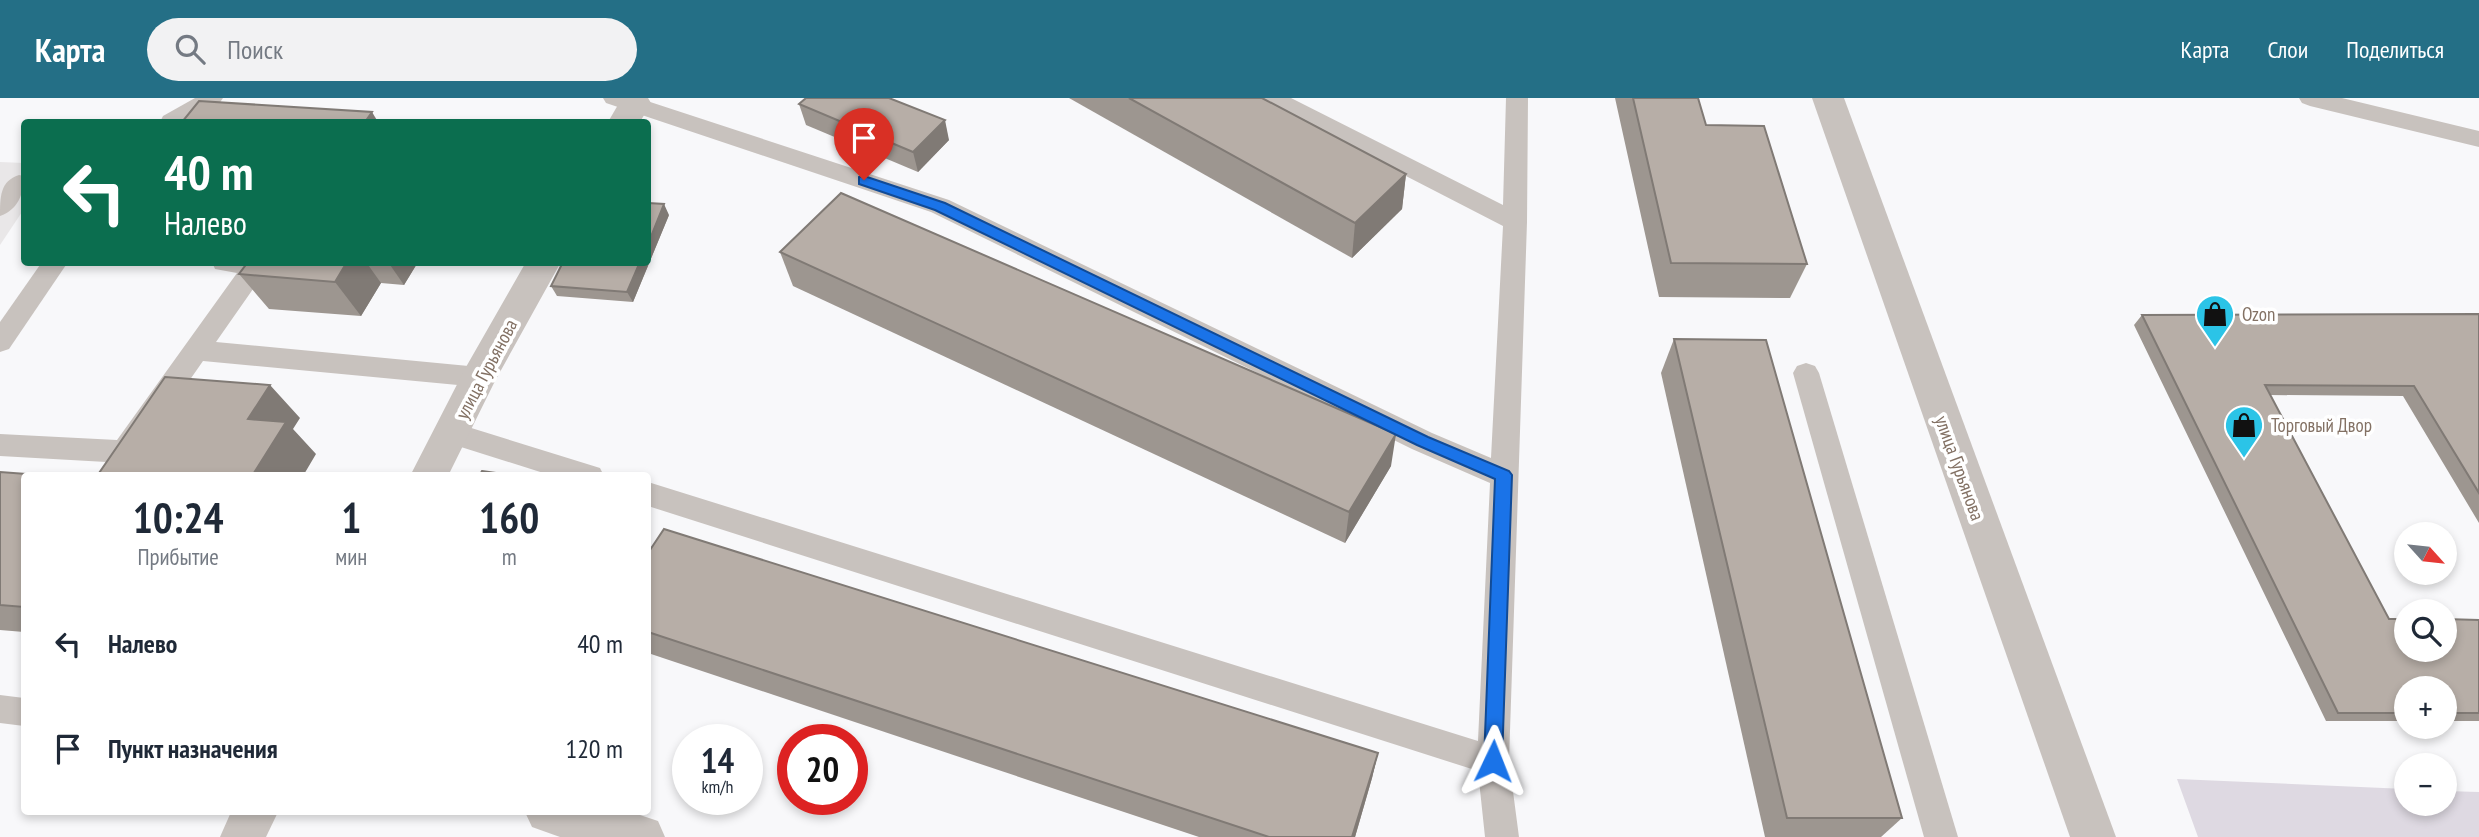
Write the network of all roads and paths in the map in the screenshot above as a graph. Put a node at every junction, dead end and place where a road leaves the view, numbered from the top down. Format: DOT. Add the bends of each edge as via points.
graph roads {
  1 [pos="212,98"];
  2 [pos="1272,98"];
  3 [pos="1517,98"];
  4 [pos="1828,98"];
  5 [pos="2310,98"];
  6 [pos="624,108"];
  7 [pos="176,119"];
  8 [pos="2479,139"];
  9 [pos="19,183"];
  10 [pos="0,207"];
  11 [pos="1516,222"];
  12 [pos="53,266"];
  13 [pos="256,266"];
  14 [pos="542,266"];
  15 [pos="0,342"];
  16 [pos="196,350"];
  17 [pos="1806,373"];
  18 [pos="479,377"];
  19 [pos="452,433"];
  20 [pos="0,445"];
  21 [pos="431,472"];
  22 [pos="577,472"];
  23 [pos="1504,475"];
  24 [pos="651,495"];
  25 [pos="0,709"];
  26 [pos="21,712"];
  27 [pos="1493,761"];
  28 [pos="254,815"];
  29 [pos="559,815"];
  30 [pos="243,837"];
  31 [pos="642,837"];
  32 [pos="1502,837"];
  33 [pos="1941,837"];
  34 [pos="2093,837"];
  1 -- 7 [label="lane"];
  2 -- 11 [label="lane"];
  3 -- 11 [label="lane"];
  4 -- 34 [label="street, улица Гурьянова"];
  5 -- 8 [label="lane"];
  6 -- 23 [label="lane" via="940,206 1422,441"];
  9 -- 10 [label="lane"];
  11 -- 23 [label="lane"];
  12 -- 15 [label="lane"];
  13 -- 16 [label="lane"];
  14 -- 18 [label="street, улица Гурьянова"];
  16 -- 18 [label="lane"];
  16 -- 20 [label="lane" via="124,452"];
  17 -- 33 [label="lane"];
  18 -- 19 [label="street, улица Гурьянова"];
  19 -- 21 [label="street, улица Гурьянова"];
  19 -- 22 [label="lane"];
  23 -- 27 [label="lane"];
  24 -- 27 [label="lane"];
  25 -- 26 [label="lane"];
  27 -- 32 [label="lane"];
  28 -- 30 [label="street"];
  29 -- 31 [label="street"];
}
